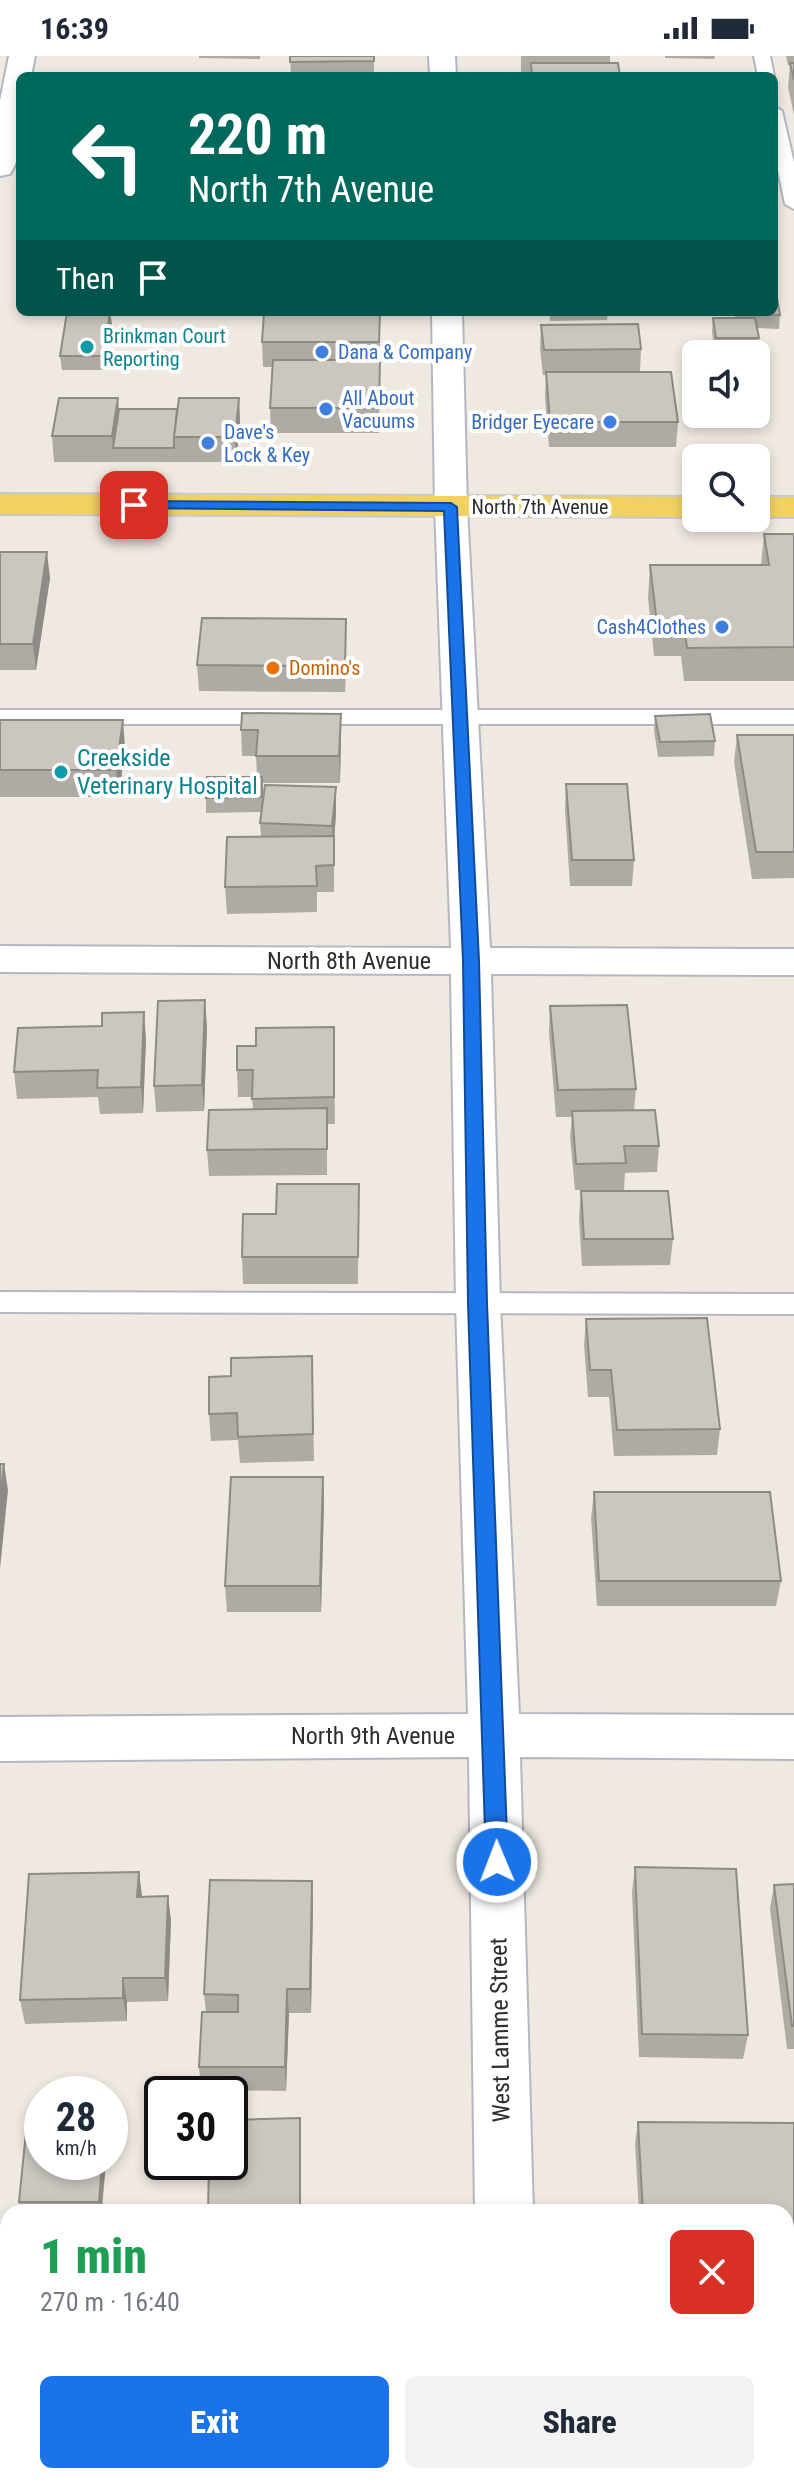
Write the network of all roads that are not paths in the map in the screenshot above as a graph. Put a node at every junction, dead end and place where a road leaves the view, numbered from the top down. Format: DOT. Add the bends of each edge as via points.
graph roads {
  1 [pos="16,87"];
  2 [pos="778,130"];
  3 [pos="0,168"];
  4 [pos="794,204"];
  5 [pos="447,316"];
  6 [pos="0,504"];
  7 [pos="451,507"];
  8 [pos="682,507"];
  9 [pos="770,507"];
  10 [pos="794,507"];
  11 [pos="460,716"];
  12 [pos="0,717"];
  13 [pos="794,717"];
  14 [pos="0,959"];
  15 [pos="471,961"];
  16 [pos="794,962"];
  17 [pos="0,1302"];
  18 [pos="478,1303"];
  19 [pos="794,1304"];
  20 [pos="494,1735"];
  21 [pos="794,1737"];
  22 [pos="0,1739"];
  23 [pos="504,2204"];
  1 -- 3 [label="street"];
  2 -- 4 [label="lane"];
  5 -- 7 [label="street, West Lamme Street"];
  6 -- 7 [label="main road, North 7th Avenue"];
  7 -- 8 [label="main road, North 7th Avenue"];
  7 -- 11 [label="street, West Lamme Street"];
  9 -- 10 [label="main road"];
  11 -- 12 [label="lane"];
  11 -- 13 [label="lane"];
  11 -- 15 [label="street, West Lamme Street"];
  14 -- 15 [label="street, North 8th Avenue"];
  15 -- 16 [label="street, North 8th Avenue"];
  15 -- 18 [label="street, West Lamme Street"];
  17 -- 18 [label="lane"];
  18 -- 19 [label="lane"];
  18 -- 20 [label="street, West Lamme Street"];
  20 -- 21 [label="street, North 9th Avenue"];
  20 -- 22 [label="street, North 9th Avenue"];
  20 -- 23 [label="street, West Lamme Street"];
}
